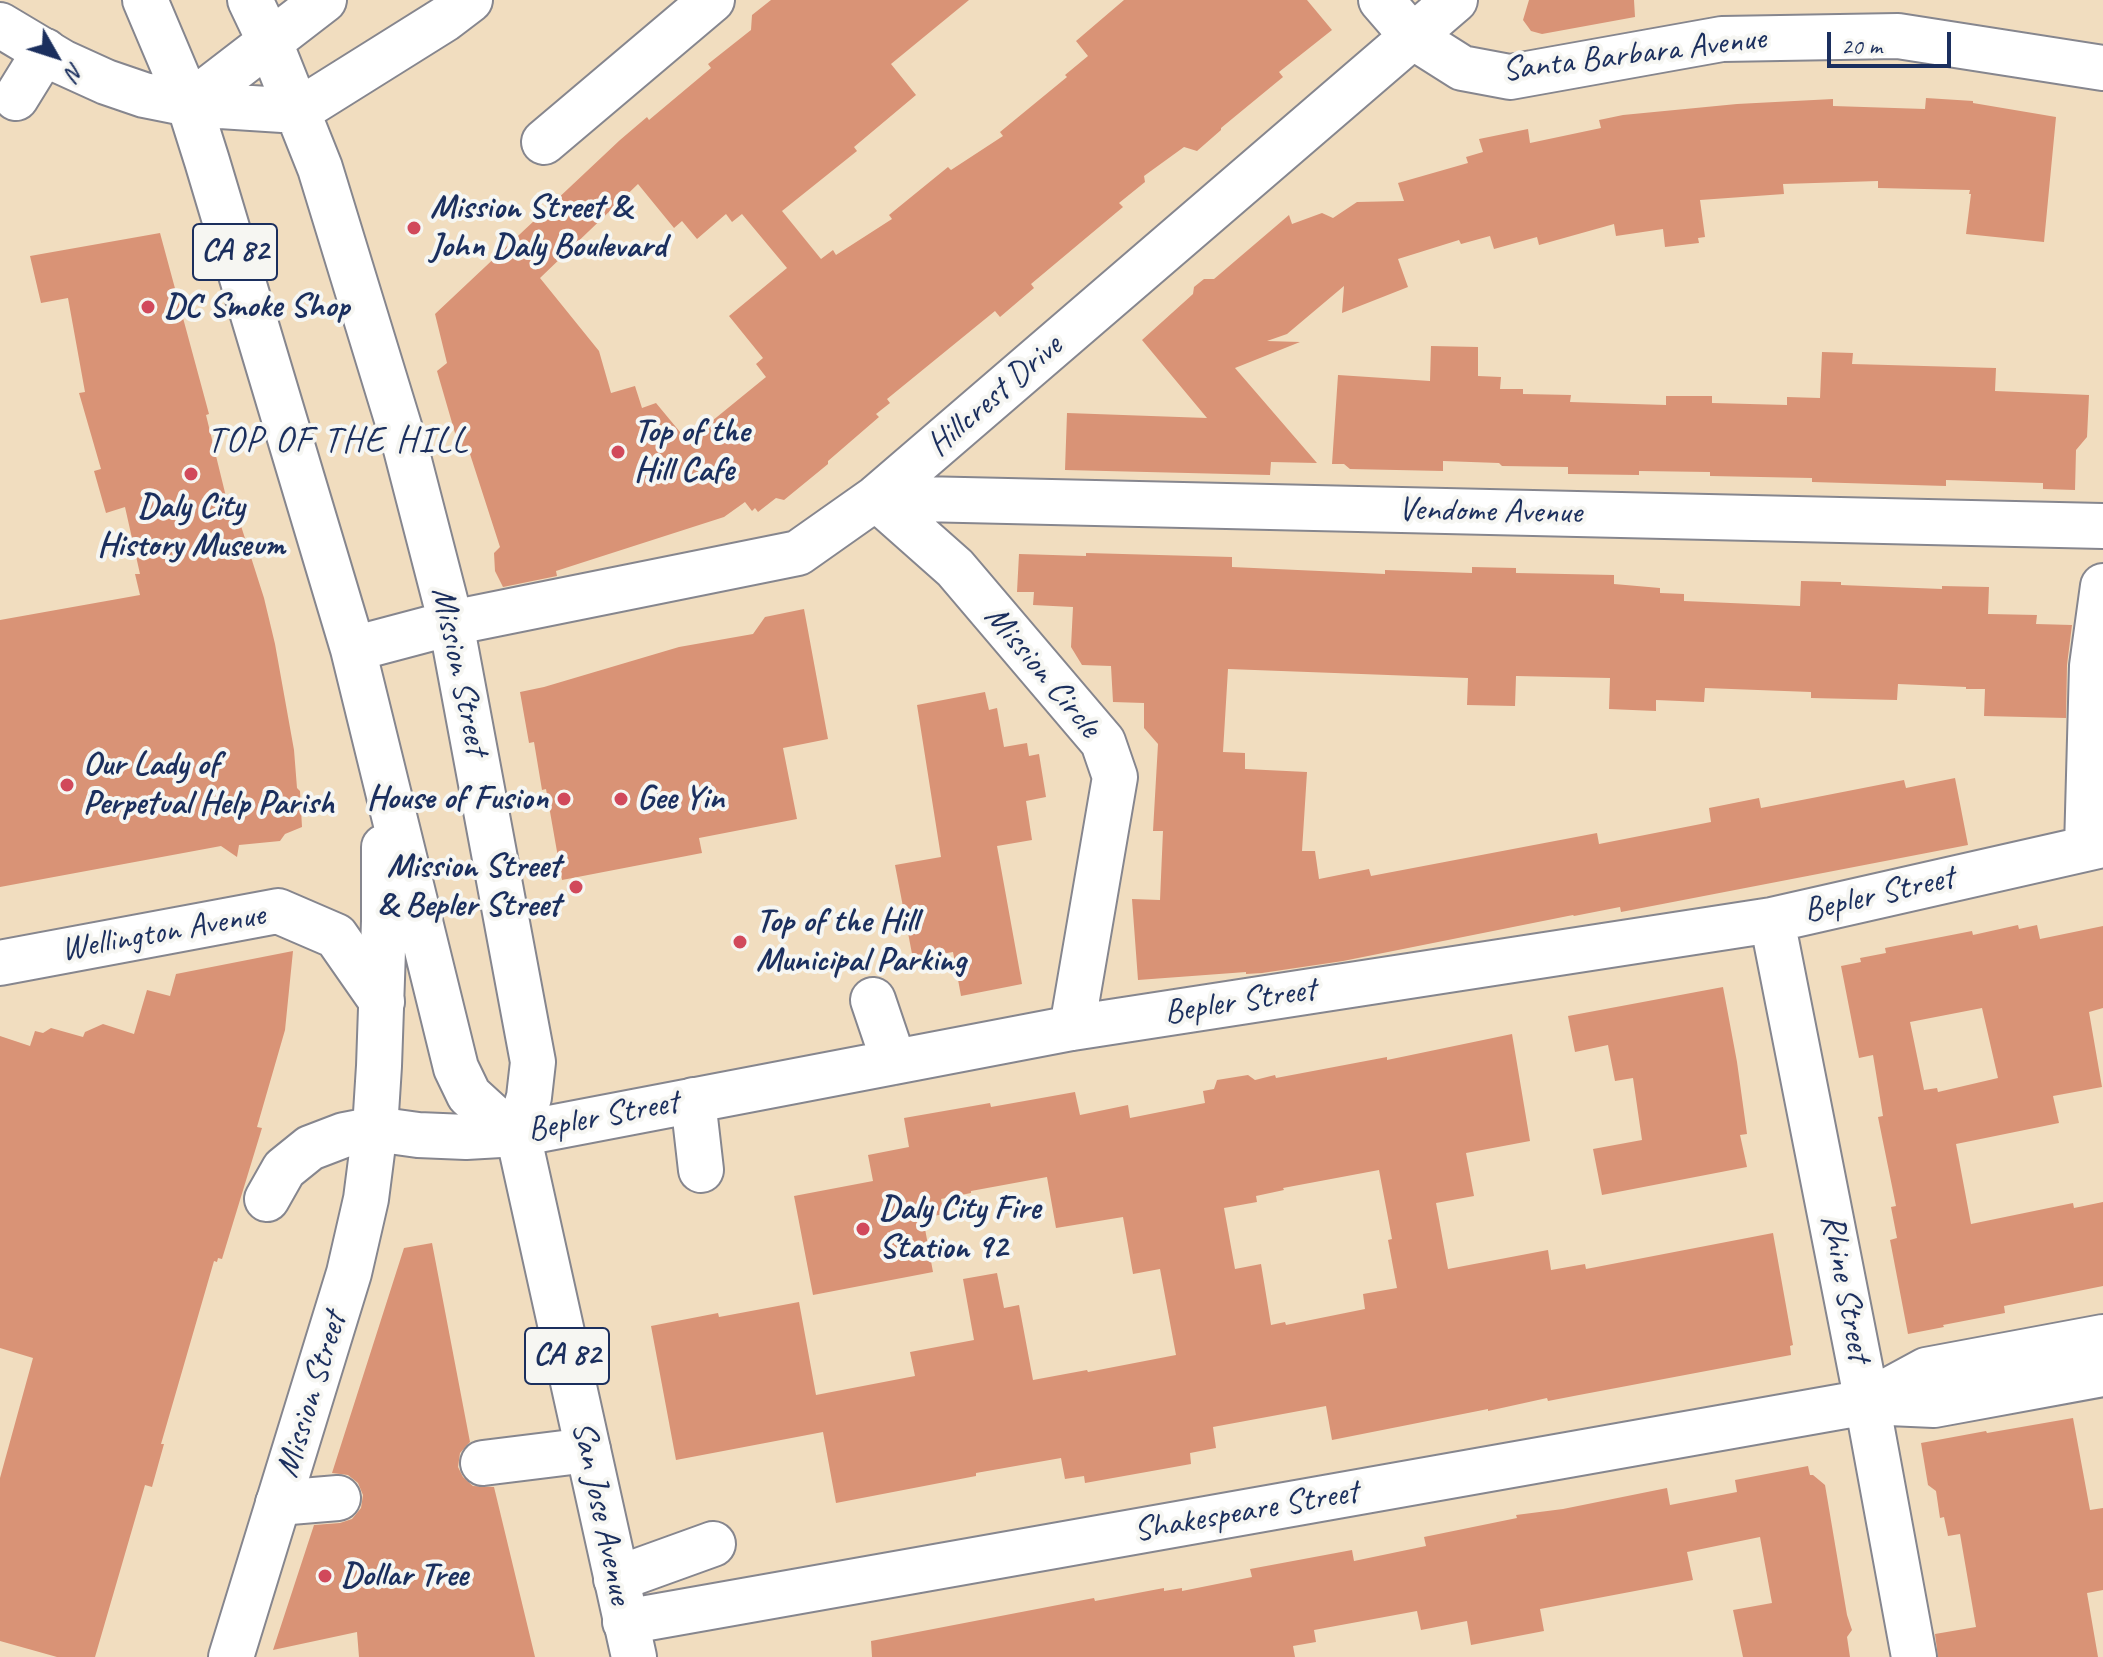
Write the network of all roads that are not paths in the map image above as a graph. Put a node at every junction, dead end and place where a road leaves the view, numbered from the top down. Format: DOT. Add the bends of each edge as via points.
graph roads {
  1 [pos="145,0"];
  2 [pos="250,0"];
  3 [pos="324,0"];
  4 [pos="470,0"];
  5 [pos="712,0"];
  6 [pos="1381,0"];
  7 [pos="1455,0"];
  8 [pos="0,25"];
  9 [pos="1413,37"];
  10 [pos="269,40"];
  11 [pos="45,51"];
  12 [pos="2103,68"];
  13 [pos="16,98"];
  14 [pos="189,104"];
  15 [pos="298,111"];
  16 [pos="544,142"];
  17 [pos="876,498"];
  18 [pos="2103,526"];
  19 [pos="2103,586"];
  20 [pos="451,623"];
  21 [pos="353,649"];
  22 [pos="386,808"];
  23 [pos="2095,847"];
  24 [pos="1772,920"];
  25 [pos="0,963"];
  26 [pos="873,1000"];
  27 [pos="382,1002"];
  28 [pos="1072,1028"];
  29 [pos="894,1062"];
  30 [pos="693,1100"];
  31 [pos="375,1129"];
  32 [pos="518,1134"];
  33 [pos="701,1170"];
  34 [pos="267,1199"];
  35 [pos="2103,1337"];
  36 [pos="2103,1374"];
  37 [pos="1867,1402"];
  38 [pos="588,1450"];
  39 [pos="483,1463"];
  40 [pos="338,1498"];
  41 [pos="278,1503"];
  42 [pos="713,1544"];
  43 [pos="616,1579"];
  44 [pos="630,1639"];
  45 [pos="231,1657"];
  46 [pos="1914,1657"];
  1 -- 14 [label="street, CA 82"];
  2 -- 10 [label="street, Mission Street / CA 82"];
  3 -- 10 [label="street"];
  4 -- 15 [label="street"];
  5 -- 16 [label="street"];
  6 -- 9 [label="street, Santa Barbara Avenue"];
  7 -- 9 [label="street, Hillcrest Drive"];
  8 -- 11 [label="street"];
  9 -- 12 [label="street, Santa Barbara Avenue" via="1462,68 1510,77 1722,39 1898,36"];
  9 -- 17 [label="street, Hillcrest Drive"];
  10 -- 14 [label="street"];
  10 -- 15 [label="street, Mission Street / CA 82"];
  11 -- 13 [label="street"];
  11 -- 14 [label="street" via="106,82"];
  14 -- 15 [label="street"];
  14 -- 21 [label="street, CA 82"];
  15 -- 20 [label="street, Mission Street / CA 82" via="406,449"];
  17 -- 18 [label="street, Vendome Avenue"];
  17 -- 20 [label="street, Hillcrest Drive" via="798,553"];
  17 -- 28 [label="street, Mission Circle" via="955,568 1103,742 1115,777"];
  19 -- 23 [label="street" via="2092,666"];
  20 -- 21 [label="street, Hillcrest Drive"];
  20 -- 32 [label="street, Mission Street / CA 82" via="533,1062"];
  21 -- 22 [label="street, CA 82"];
  22 -- 27 [label="street, Mission Street"];
  22 -- 32 [label="street, CA 82" via="456,1068 469,1095"];
  23 -- 24 [label="street, Bepler Street"];
  24 -- 28 [label="street, Bepler Street"];
  24 -- 37 [label="street, Rhine Street"];
  25 -- 27 [label="street, Wellington Avenue" via="278,911 336,936"];
  26 -- 29 [label="street"];
  27 -- 31 [label="street, Mission Street"];
  28 -- 29 [label="street, Bepler Street"];
  29 -- 30 [label="street, Bepler Street"];
  30 -- 32 [label="street, Bepler Street"];
  30 -- 33 [label="street"];
  31 -- 32 [label="street, Bepler Street" via="466,1137"];
  31 -- 34 [label="street" via="310,1148 284,1169"];
  31 -- 41 [label="street, Mission Street" via="349,1273"];
  32 -- 38 [label="street, San Jose Avenue / CA 82"];
  35 -- 37 [label="street, Shakespeare Street" via="1926,1370"];
  36 -- 37 [label="street, Shakespeare Street" via="1934,1405"];
  37 -- 44 [label="street, Shakespeare Street"];
  37 -- 46 [label="street, Rhine Street"];
  38 -- 39 [label="street"];
  38 -- 43 [label="street, San Jose Avenue / CA 82"];
  40 -- 41 [label="street"];
  41 -- 45 [label="street, Mission Street"];
  42 -- 43 [label="street"];
  43 -- 44 [label="street, San Jose Avenue / CA 82"];
}
